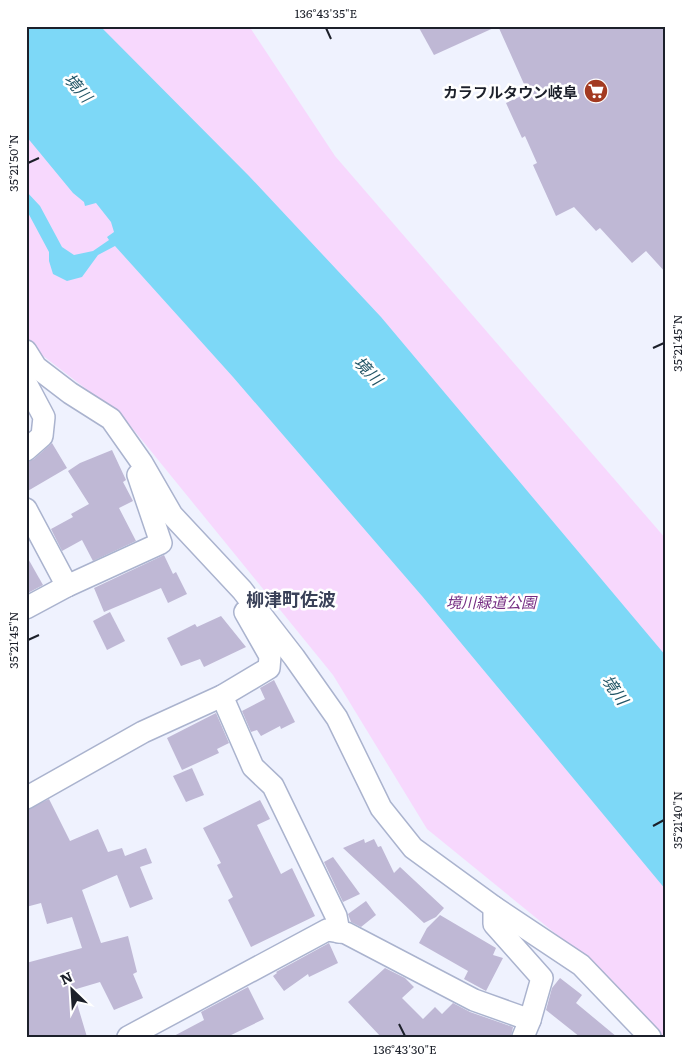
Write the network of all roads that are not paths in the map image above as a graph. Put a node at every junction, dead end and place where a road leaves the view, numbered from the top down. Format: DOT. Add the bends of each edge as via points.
graph roads {
  1 [pos="26,351"];
  2 [pos="26,383"];
  3 [pos="26,450"];
  4 [pos="142,463"];
  5 [pos="26,508"];
  6 [pos="67,586"];
  7 [pos="242,590"];
  8 [pos="26,608"];
  9 [pos="222,696"];
  10 [pos="26,798"];
  11 [pos="494,907"];
  12 [pos="338,932"];
  13 [pos="527,1028"];
  14 [pos="128,1037"];
  15 [pos="650,1037"];
  1 -- 4 [label="street" via="36,367 111,419"];
  2 -- 3 [label="street" via="44,417 42,436"];
  4 -- 6 [label="street" via="137,473 161,543"];
  4 -- 7 [label="street" via="172,515"];
  5 -- 6 [label="street"];
  6 -- 8 [label="street"];
  7 -- 9 [label="street" via="235,594 270,656 269,668"];
  7 -- 11 [label="street" via="337,718 381,808 413,848"];
  9 -- 10 [label="street" via="143,732"];
  9 -- 12 [label="street" via="253,767 273,786 336,916"];
  11 -- 13 [label="street" via="494,924 542,978"];
  11 -- 15 [label="street" via="581,965"];
  12 -- 13 [label="street" via="346,933"];
  12 -- 14 [label="street" via="327,930"];
}
